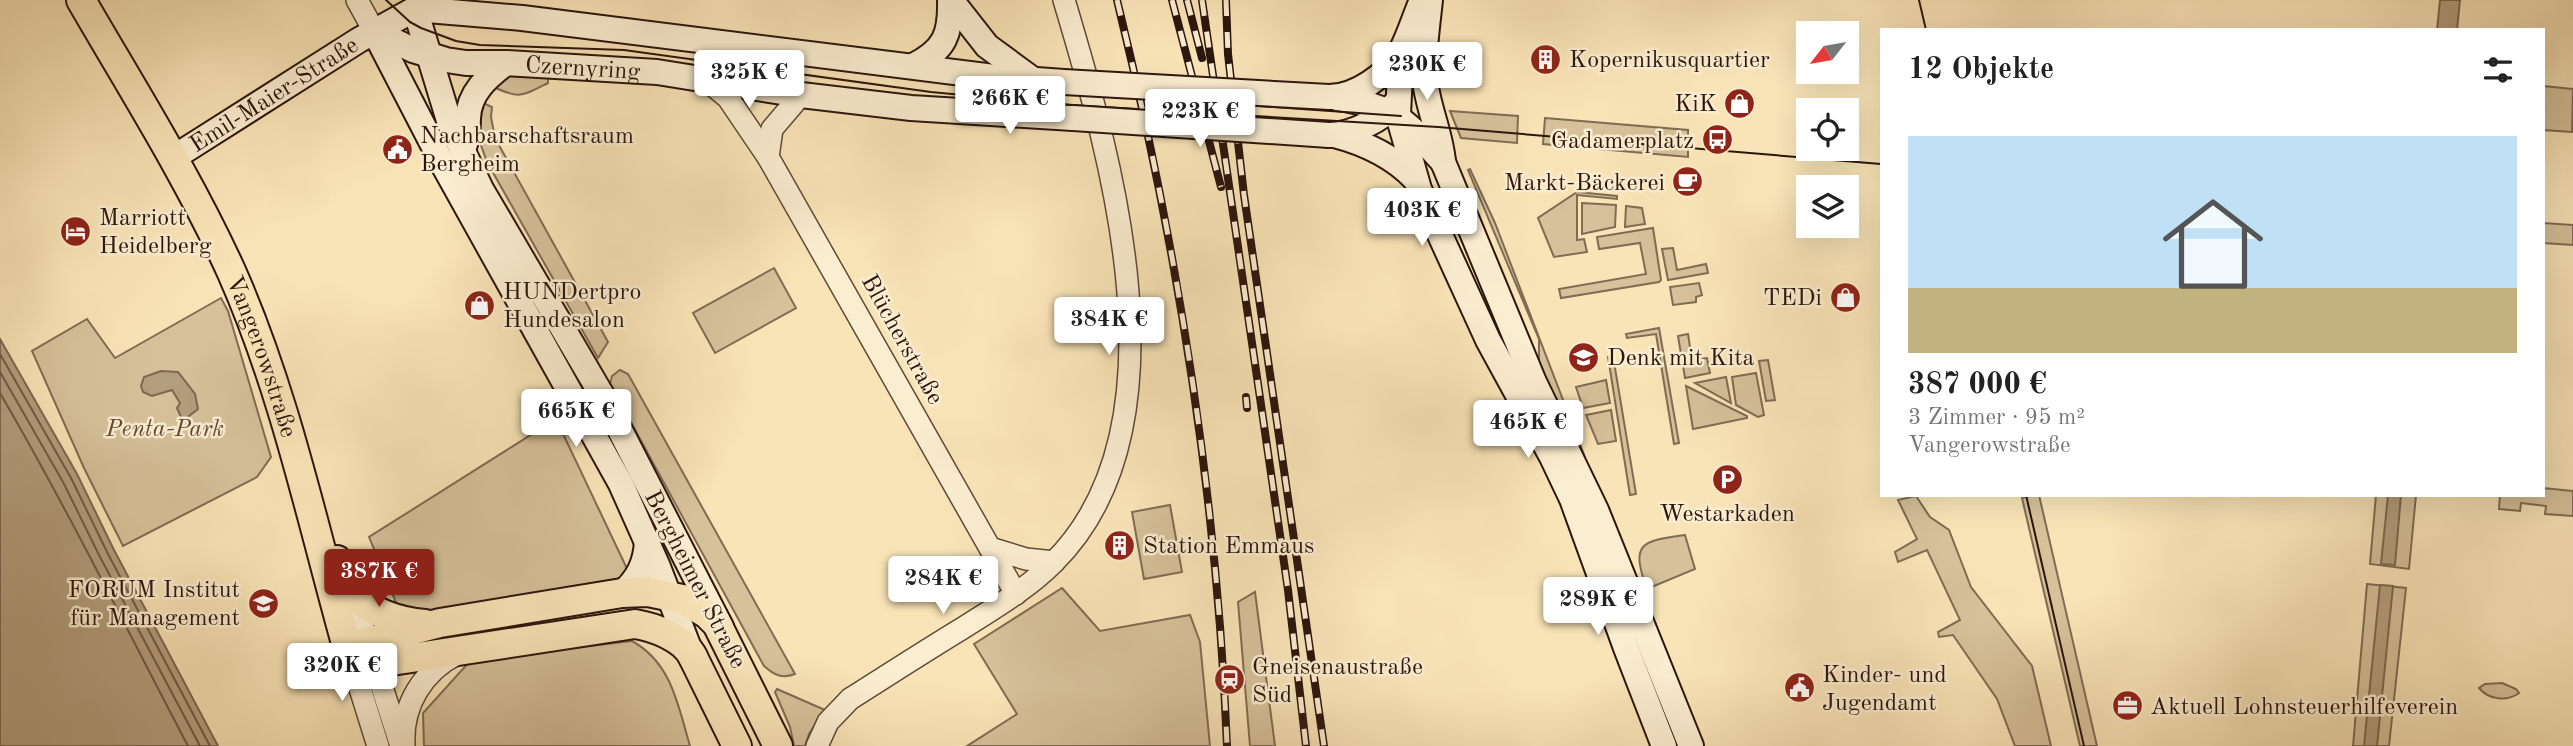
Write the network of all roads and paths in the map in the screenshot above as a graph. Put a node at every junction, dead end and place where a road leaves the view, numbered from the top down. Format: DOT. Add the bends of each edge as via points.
graph roads {
  1 [pos="81,0"];
  2 [pos="357,0"];
  3 [pos="444,0"];
  4 [pos="950,0"];
  5 [pos="1064,0"];
  6 [pos="1422,0"];
  7 [pos="1430,0"];
  8 [pos="413,4"];
  9 [pos="479,13"];
  10 [pos="374,31"];
  11 [pos="401,45"];
  12 [pos="1401,51"];
  13 [pos="428,55"];
  14 [pos="506,63"];
  15 [pos="913,66"];
  16 [pos="1424,66"];
  17 [pos="705,79"];
  18 [pos="1033,79"];
  19 [pos="399,83"];
  20 [pos="801,95"];
  21 [pos="1329,97"];
  22 [pos="1395,110"];
  23 [pos="1332,135"];
  24 [pos="463,151"];
  25 [pos="768,157"];
  26 [pos="173,158"];
  27 [pos="1443,162"];
  28 [pos="1415,179"];
  29 [pos="308,497"];
  30 [pos="648,541"];
  31 [pos="990,548"];
  32 [pos="1054,562"];
  33 [pos="351,591"];
  34 [pos="622,593"];
  35 [pos="1016,594"];
  36 [pos="668,595"];
  37 [pos="440,623"];
  38 [pos="725,636"];
  39 [pos="363,649"];
  40 [pos="467,650"];
  41 [pos="691,652"];
  42 [pos="378,746"];
  43 [pos="402,746"];
  44 [pos="737,746"];
  45 [pos="778,746"];
  46 [pos="817,746"];
  47 [pos="1664,746"];
  48 [pos="1690,746"];
  1 -- 26 [label="main road, Vangerowstraße"];
  2 -- 10 [label="street, Bergheimer Straße"];
  3 -- 9 [label="main road"];
  4 -- 15 [label="main road" via="946,38 933,54"];
  4 -- 18 [label="main road" via="987,46"];
  5 -- 32 [label="street" via="1114,195 1131,347 1127,400 1105,488 1090,516"];
  6 -- 12 [label="main road, Czernyring"];
  7 -- 16 [label="main road"];
  8 -- 9 [label="main road, Czernyring"];
  8 -- 10 [label="main road"];
  8 -- 11 [label="main road"];
  8 -- 13 [label="main road, Bergheimer Straße"];
  9 -- 15 [label="main road, Czernyring"];
  10 -- 11 [label="main road"];
  10 -- 19 [label="main road, Bergheimer Straße"];
  10 -- 26 [label="main road, Emil-Maier-Straße"];
  11 -- 13 [label="main road"];
  11 -- 19 [label="main road"];
  12 -- 21 [label="main road, Czernyring" via="1361,90"];
  12 -- 22 [label="main road"];
  13 -- 14 [label="main road" via="466,63"];
  13 -- 24 [label="main road, Bergheimer Straße"];
  14 -- 17 [label="main road, Czernyring"];
  14 -- 24 [label="main road, Czernyring" via="490,75 471,102"];
  15 -- 18 [label="main road, Czernyring"];
  16 -- 22 [label="main road, Czernyring"];
  16 -- 27 [label="main road"];
  17 -- 20 [label="main road, Czernyring"];
  17 -- 25 [label="street, Blücherstraße" via="728,98"];
  18 -- 21 [label="main road, Czernyring, bridge"];
  19 -- 30 [label="main road, Bergheimer Straße" via="590,426"];
  20 -- 23 [label="main road, Czernyring, bridge" via="951,110"];
  20 -- 25 [label="street" via="772,129"];
  21 -- 22 [label="main road"];
  22 -- 23 [label="main road, Czernyring"];
  22 -- 27 [label="main road"];
  22 -- 28 [label="main road"];
  23 -- 28 [label="main road" via="1378,151"];
  24 -- 38 [label="main road, Bergheimer Straße" via="606,403"];
  25 -- 31 [label="street, Blücherstraße"];
  26 -- 29 [label="main road, Vangerowstraße" via="241,296"];
  27 -- 48 [label="main road" via="1534,382 1596,510"];
  28 -- 47 [label="main road" via="1488,340 1572,499"];
  29 -- 33 [label="main road, Vangerowstraße"];
  29 -- 39 [label="main road, Vangerowstraße"];
  30 -- 34 [label="main road" via="639,574"];
  30 -- 36 [label="main road, Bergheimer Straße"];
  31 -- 32 [label="street"];
  31 -- 35 [label="street, Blücherstraße"];
  32 -- 35 [label="street"];
  33 -- 37 [label="main road" via="390,617"];
  33 -- 39 [label="street, Vangerowstraße"];
  34 -- 36 [label="main road"];
  34 -- 37 [label="main road"];
  35 -- 46 [label="street" via="850,699 828,722"];
  36 -- 38 [label="main road" via="707,614"];
  36 -- 41 [label="main road, Bergheimer Straße"];
  37 -- 39 [label="main road"];
  38 -- 45 [label="main road, Bergheimer Straße"];
  39 -- 40 [label="main road" via="397,661"];
  39 -- 42 [label="street, Vangerowstraße"];
  39 -- 43 [label="street, Vangerowstraße"];
  40 -- 41 [label="main road" via="635,624 656,630"];
  40 -- 43 [label="street" via="441,663 421,684 407,710"];
  41 -- 44 [label="main road"];
}
